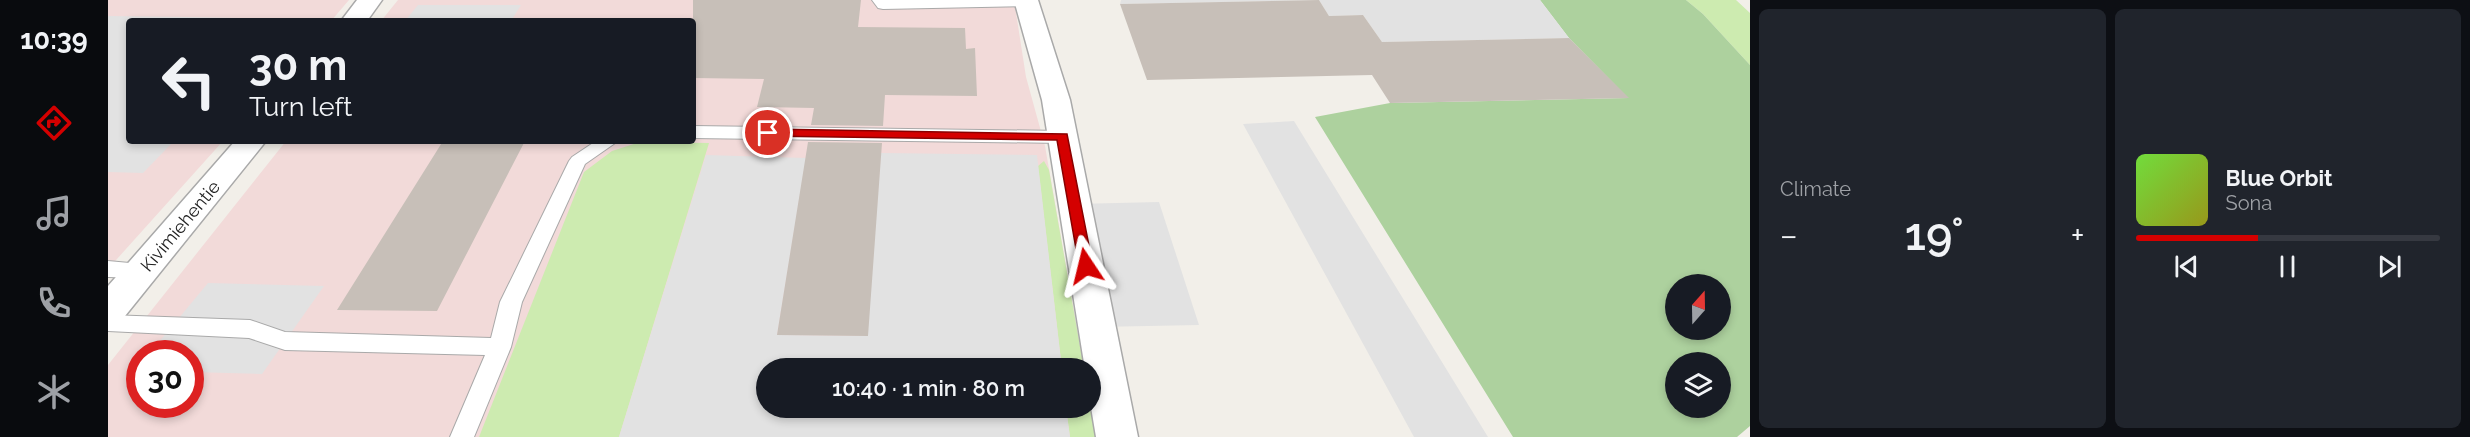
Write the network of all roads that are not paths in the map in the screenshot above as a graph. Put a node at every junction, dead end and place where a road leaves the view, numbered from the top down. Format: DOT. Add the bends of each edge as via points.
graph roads {
  1 [pos="370,0"];
  2 [pos="879,0"];
  3 [pos="1026,1"];
  4 [pos="968,2"];
  5 [pos="356,18"];
  6 [pos="696,132"];
  7 [pos="1063,137"];
  8 [pos="249,144"];
  9 [pos="604,144"];
  10 [pos="108,269"];
  11 [pos="144,270"];
  12 [pos="108,311"];
  13 [pos="108,322"];
  14 [pos="500,347"];
  15 [pos="462,437"];
  16 [pos="1117,437"];
  1 -- 5 [label="street"];
  2 -- 4 [label="lane" via="883,5"];
  3 -- 4 [label="lane"];
  3 -- 7 [label="street"];
  6 -- 7 [label="lane"];
  7 -- 16 [label="street"];
  8 -- 11 [label="street, Kivimiehentie"];
  9 -- 14 [label="lane" via="578,161 511,302"];
  10 -- 11 [label="lane"];
  11 -- 12 [label="street, Kivimiehentie"];
  13 -- 14 [label="lane" via="249,329 285,341"];
  14 -- 15 [label="lane"];
}
